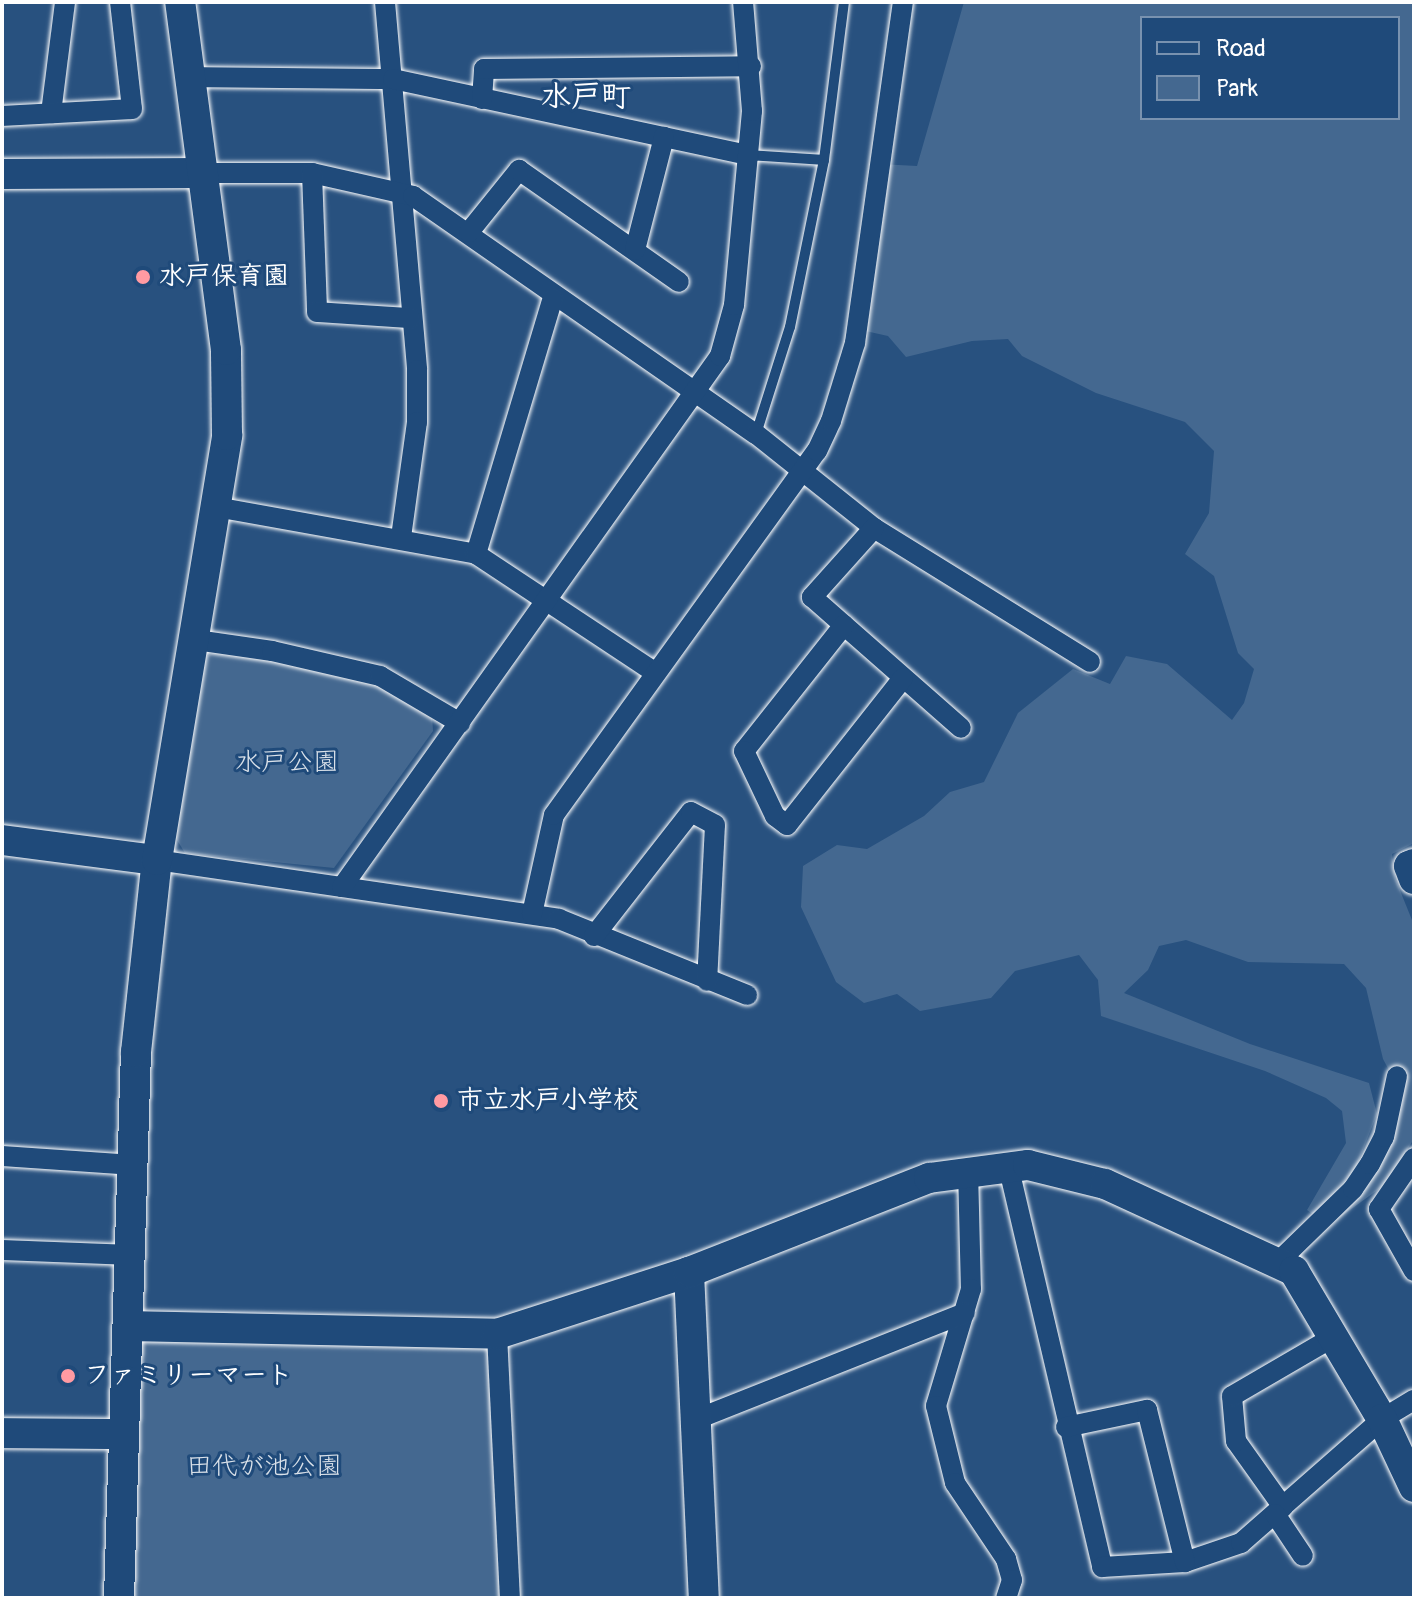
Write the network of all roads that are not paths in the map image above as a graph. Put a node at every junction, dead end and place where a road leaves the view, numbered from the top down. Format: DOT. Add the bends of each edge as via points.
graph roads {
  1 [pos="65,2"];
  2 [pos="120,2"];
  3 [pos="180,2"];
  4 [pos="385,2"];
  5 [pos="743,2"];
  6 [pos="844,2"];
  7 [pos="903,2"];
  8 [pos="751,66"];
  9 [pos="191,77"];
  10 [pos="393,79"];
  11 [pos="482,99"];
  12 [pos="51,113"];
  13 [pos="2,116"];
  14 [pos="664,137"];
  15 [pos="749,155"];
  16 [pos="824,160"];
  17 [pos="202,173"];
  18 [pos="312,173"];
  19 [pos="2,174"];
  20 [pos="401,194"];
  21 [pos="469,232"];
  22 [pos="635,250"];
  23 [pos="679,282"];
  24 [pos="553,298"];
  25 [pos="410,318"];
  26 [pos="697,394"];
  27 [pos="756,434"];
  28 [pos="800,472"];
  29 [pos="216,507"];
  30 [pos="874,528"];
  31 [pos="401,538"];
  32 [pos="476,554"];
  33 [pos="550,600"];
  34 [pos="844,625"];
  35 [pos="196,640"];
  36 [pos="1090,662"];
  37 [pos="654,672"];
  38 [pos="903,678"];
  39 [pos="460,723"];
  40 [pos="961,728"];
  41 [pos="2,840"];
  42 [pos="157,860"];
  43 [pos="1414,864"];
  44 [pos="1414,879"];
  45 [pos="342,887"];
  46 [pos="532,914"];
  47 [pos="594,936"];
  48 [pos="707,981"];
  49 [pos="747,995"];
  50 [pos="1397,1076"];
  51 [pos="2,1156"];
  52 [pos="1414,1158"];
  53 [pos="134,1165"];
  54 [pos="1008,1165"];
  55 [pos="968,1169"];
  56 [pos="2,1250"];
  57 [pos="132,1255"];
  58 [pos="1277,1263"];
  59 [pos="1414,1271"];
  60 [pos="689,1272"];
  61 [pos="965,1313"];
  62 [pos="130,1326"];
  63 [pos="497,1334"];
  64 [pos="1335,1336"];
  65 [pos="1414,1400"];
  66 [pos="697,1419"];
  67 [pos="1382,1419"];
  68 [pos="1066,1427"];
  69 [pos="2,1433"];
  70 [pos="123,1434"];
  71 [pos="1414,1487"];
  72 [pos="1279,1510"];
  73 [pos="1303,1556"];
  74 [pos="1185,1562"];
  75 [pos="119,1598"];
  76 [pos="510,1598"];
  77 [pos="704,1598"];
  78 [pos="1006,1598"];
  1 -- 12 [label="street"];
  2 -- 12 [label="street" via="132,109"];
  3 -- 9 [label="street"];
  4 -- 10 [label="street"];
  5 -- 8 [label="street"];
  6 -- 16 [label="lane"];
  7 -- 28 [label="street" via="855,343 831,421"];
  8 -- 11 [label="street" via="484,69"];
  8 -- 15 [label="street"];
  9 -- 10 [label="street"];
  9 -- 17 [label="street"];
  10 -- 11 [label="street"];
  10 -- 20 [label="street"];
  11 -- 14 [label="street"];
  12 -- 13 [label="street"];
  14 -- 15 [label="street"];
  14 -- 22 [label="street"];
  15 -- 16 [label="lane"];
  15 -- 26 [label="street" via="734,305 720,356"];
  16 -- 27 [label="lane" via="790,327"];
  17 -- 18 [label="street"];
  17 -- 19 [label="street"];
  17 -- 29 [label="street" via="226,350 227,435"];
  18 -- 20 [label="street"];
  18 -- 25 [label="street" via="317,312"];
  20 -- 21 [label="street" via="413,196"];
  20 -- 25 [label="street"];
  21 -- 22 [label="street" via="519,170"];
  21 -- 24 [label="street"];
  22 -- 23 [label="street"];
  24 -- 26 [label="street"];
  24 -- 32 [label="street"];
  25 -- 31 [label="street" via="417,422"];
  26 -- 27 [label="street"];
  26 -- 33 [label="street"];
  27 -- 28 [label="street"];
  28 -- 30 [label="street"];
  28 -- 37 [label="street"];
  29 -- 31 [label="street"];
  29 -- 35 [label="street"];
  30 -- 34 [label="street" via="812,597"];
  30 -- 36 [label="street"];
  31 -- 32 [label="street"];
  32 -- 33 [label="street"];
  33 -- 37 [label="street"];
  33 -- 39 [label="street"];
  34 -- 38 [label="street"];
  34 -- 38 [label="street" via="744,751 775,816 787,825"];
  35 -- 39 [label="street" via="380,676"];
  35 -- 42 [label="street"];
  37 -- 46 [label="street" via="554,815"];
  38 -- 40 [label="street"];
  39 -- 45 [label="street"];
  41 -- 42 [label="street"];
  42 -- 45 [label="street"];
  42 -- 53 [label="street" via="136,1052"];
  43 -- 44 [label="street" via="1409,866"];
  45 -- 46 [label="street"];
  46 -- 47 [label="street"];
  47 -- 48 [label="street"];
  47 -- 48 [label="street" via="691,812 715,825"];
  48 -- 49 [label="street"];
  50 -- 58 [label="street" via="1384,1137 1370,1164 1353,1189"];
  51 -- 53 [label="street"];
  52 -- 59 [label="street" via="1379,1209"];
  53 -- 57 [label="street"];
  54 -- 55 [label="street"];
  54 -- 58 [label="street" via="1105,1184"];
  54 -- 68 [label="street"];
  55 -- 60 [label="street" via="929,1178"];
  55 -- 61 [label="street" via="971,1289"];
  56 -- 57 [label="street"];
  57 -- 62 [label="street"];
  58 -- 64 [label="street" via="1294,1271"];
  60 -- 63 [label="street"];
  60 -- 66 [label="street"];
  61 -- 66 [label="street"];
  61 -- 78 [label="street" via="936,1406 955,1483 1006,1559 1012,1580"];
  62 -- 63 [label="street"];
  62 -- 70 [label="street"];
  63 -- 76 [label="street"];
  64 -- 67 [label="street"];
  64 -- 72 [label="street" via="1232,1396 1236,1441"];
  65 -- 67 [label="street"];
  66 -- 77 [label="street"];
  67 -- 71 [label="street"];
  67 -- 72 [label="street"];
  68 -- 74 [label="street" via="1102,1567"];
  68 -- 74 [label="street" via="1147,1410"];
  69 -- 70 [label="street"];
  70 -- 75 [label="street"];
  72 -- 73 [label="street"];
  72 -- 74 [label="street" via="1241,1543"];
}
